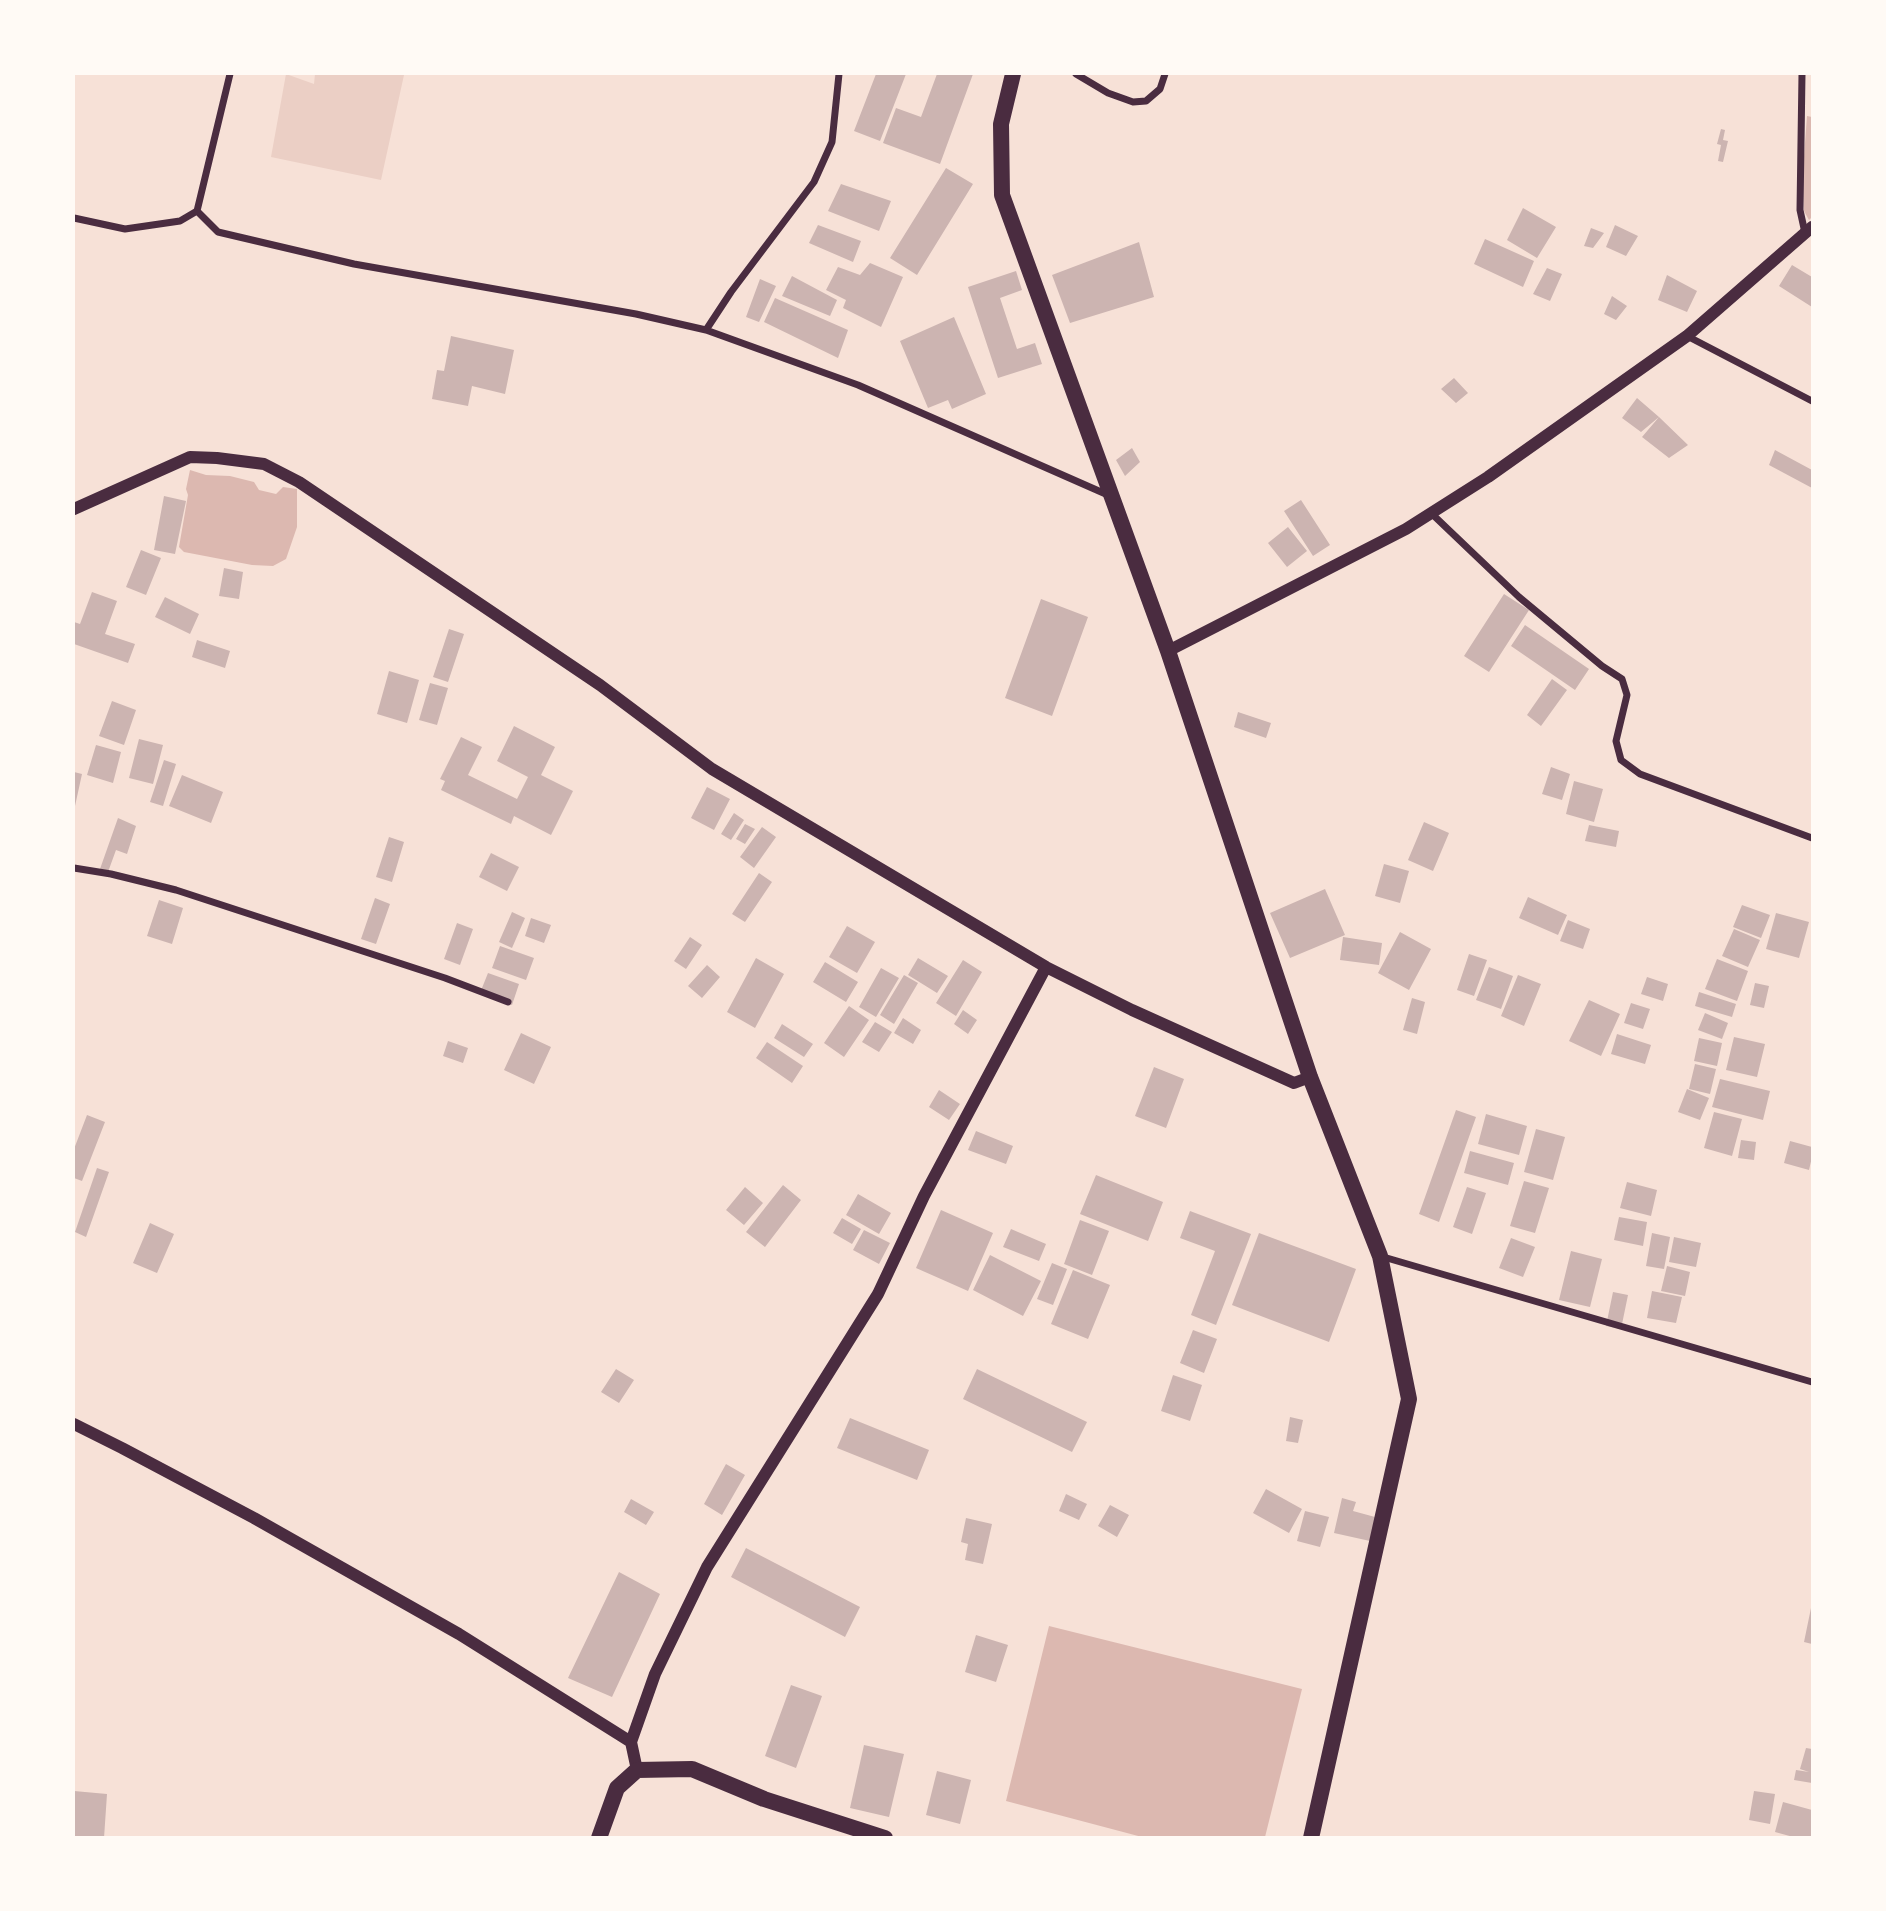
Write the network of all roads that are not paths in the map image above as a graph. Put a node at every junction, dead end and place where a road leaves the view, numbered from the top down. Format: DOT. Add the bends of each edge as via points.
graph roads {
  1 [pos="230,74"];
  2 [pos="839,74"];
  3 [pos="1013,74"];
  4 [pos="1076,74"];
  5 [pos="1165,74"];
  6 [pos="1802,74"];
  7 [pos="197,211"];
  8 [pos="74,218"];
  9 [pos="1809,230"];
  10 [pos="706,330"];
  11 [pos="1687,336"];
  12 [pos="1812,401"];
  13 [pos="1112,496"];
  14 [pos="74,509"];
  15 [pos="1431,513"];
  16 [pos="1168,651"];
  17 [pos="1812,838"];
  18 [pos="74,868"];
  19 [pos="1046,967"];
  20 [pos="509,1002"];
  21 [pos="1310,1077"];
  22 [pos="1380,1256"];
  23 [pos="1812,1382"];
  24 [pos="74,1424"];
  25 [pos="631,1742"];
  26 [pos="637,1770"];
  27 [pos="599,1838"];
  28 [pos="885,1838"];
  29 [pos="1311,1838"];
  1 -- 7 [label="street"];
  2 -- 10 [label="street" via="832,142 814,183"];
  3 -- 13 [label="highway" via="1000,124 1002,195"];
  4 -- 5 [label="street" via="1133,102 1146,102 1160,89"];
  6 -- 9 [label="street" via="1800,210"];
  7 -- 8 [label="street" via="180,221 125,229"];
  7 -- 10 [label="street" via="218,232 340,261"];
  9 -- 11 [label="street"];
  10 -- 13 [label="street" via="859,385"];
  11 -- 12 [label="street"];
  11 -- 15 [label="street"];
  13 -- 16 [label="highway"];
  14 -- 19 [label="street" via="190,457 264,464 299,482 600,685 712,769"];
  15 -- 16 [label="street"];
  15 -- 17 [label="street" via="1519,597 1622,679 1627,695 1616,741 1621,760 1640,774"];
  16 -- 21 [label="highway"];
  18 -- 20 [label="street" via="176,890"];
  19 -- 21 [label="street" via="1294,1083"];
  19 -- 25 [label="street" via="924,1196 878,1294 707,1567 654,1674"];
  21 -- 22 [label="highway"];
  22 -- 23 [label="street"];
  22 -- 29 [label="highway" via="1409,1399"];
  24 -- 25 [label="street" via="447,1627"];
  25 -- 26 [label="street"];
  26 -- 27 [label="highway" via="617,1788"];
  26 -- 28 [label="highway" via="692,1769 764,1799"];
}
